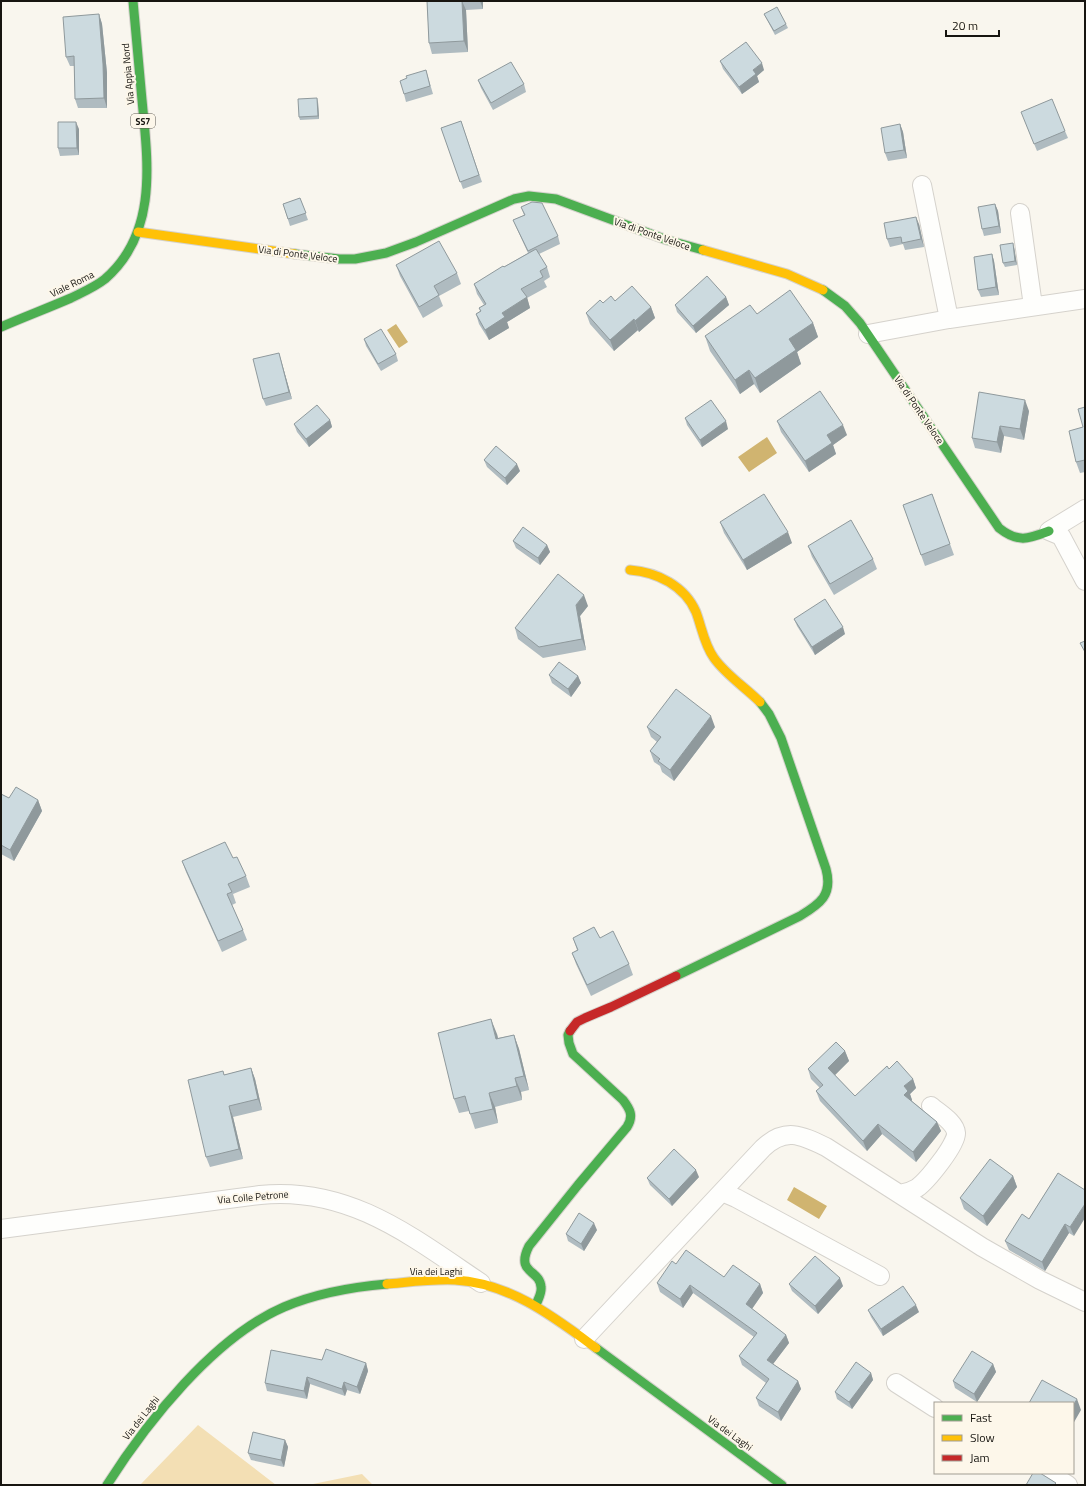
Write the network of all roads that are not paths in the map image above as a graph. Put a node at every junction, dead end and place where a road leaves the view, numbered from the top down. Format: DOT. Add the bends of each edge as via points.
graph roads {
  1 [pos="133,1"];
  2 [pos="922,185"];
  3 [pos="1020,213"];
  4 [pos="137,236"];
  5 [pos="1085,299"];
  6 [pos="1034,306"];
  7 [pos="949,319"];
  8 [pos="1,327"];
  9 [pos="868,334"];
  10 [pos="1085,509"];
  11 [pos="1058,530"];
  12 [pos="630,570"];
  13 [pos="1085,580"];
  14 [pos="931,1106"];
  15 [pos="722,1192"];
  16 [pos="900,1194"];
  17 [pos="1,1229"];
  18 [pos="880,1276"];
  19 [pos="483,1284"];
  20 [pos="1085,1302"];
  21 [pos="536,1305"];
  22 [pos="584,1339"];
  23 [pos="896,1383"];
  24 [pos="934,1407"];
  25 [pos="1051,1474"];
  26 [pos="107,1485"];
  27 [pos="782,1485"];
  28 [pos="1068,1485"];
  1 -- 4 [label="street, Via Appia Nord / SS7" via="147,167 144,205"];
  2 -- 7 [label="street"];
  3 -- 6 [label="street"];
  4 -- 8 [label="street, Viale Roma / SS7" via="119,267 98,284"];
  4 -- 9 [label="street, Via di Ponte Veloce" via="339,260 358,259 401,249 514,199 529,196 548,198 570,203 667,240 805,281 839,301"];
  5 -- 6 [label="street"];
  6 -- 7 [label="street"];
  7 -- 9 [label="street"];
  9 -- 11 [label="street, Via di Ponte Veloce" via="999,528 1015,539"];
  10 -- 11 [label="street, Via di Ponte Veloce"];
  11 -- 13 [label="street"];
  12 -- 21 [label="street" via="652,573 666,579 681,592 695,612 711,654 769,714 815,837 828,886 820,901 800,916 579,1020 570,1028 568,1041 573,1054 626,1103 632,1114 627,1127 527,1250 524,1263 542,1286"];
  14 -- 16 [label="street" via="952,1123 956,1138 922,1184"];
  15 -- 16 [label="street" via="768,1144 788,1135 799,1136 826,1147"];
  15 -- 18 [label="street"];
  15 -- 22 [label="street"];
  16 -- 20 [label="street" via="992,1253"];
  17 -- 19 [label="street, Via Colle Petrone" via="260,1195 300,1194 328,1199 376,1217 411,1236"];
  19 -- 21 [label="street, Via dei Laghi"];
  19 -- 26 [label="street, Via dei Laghi" via="455,1280 386,1284 345,1289 284,1306 243,1330 217,1351 177,1391 143,1432"];
  21 -- 22 [label="street, Via dei Laghi"];
  22 -- 27 [label="street, Via dei Laghi"];
  23 -- 24 [label="street"];
  25 -- 28 [label="street"];
}
